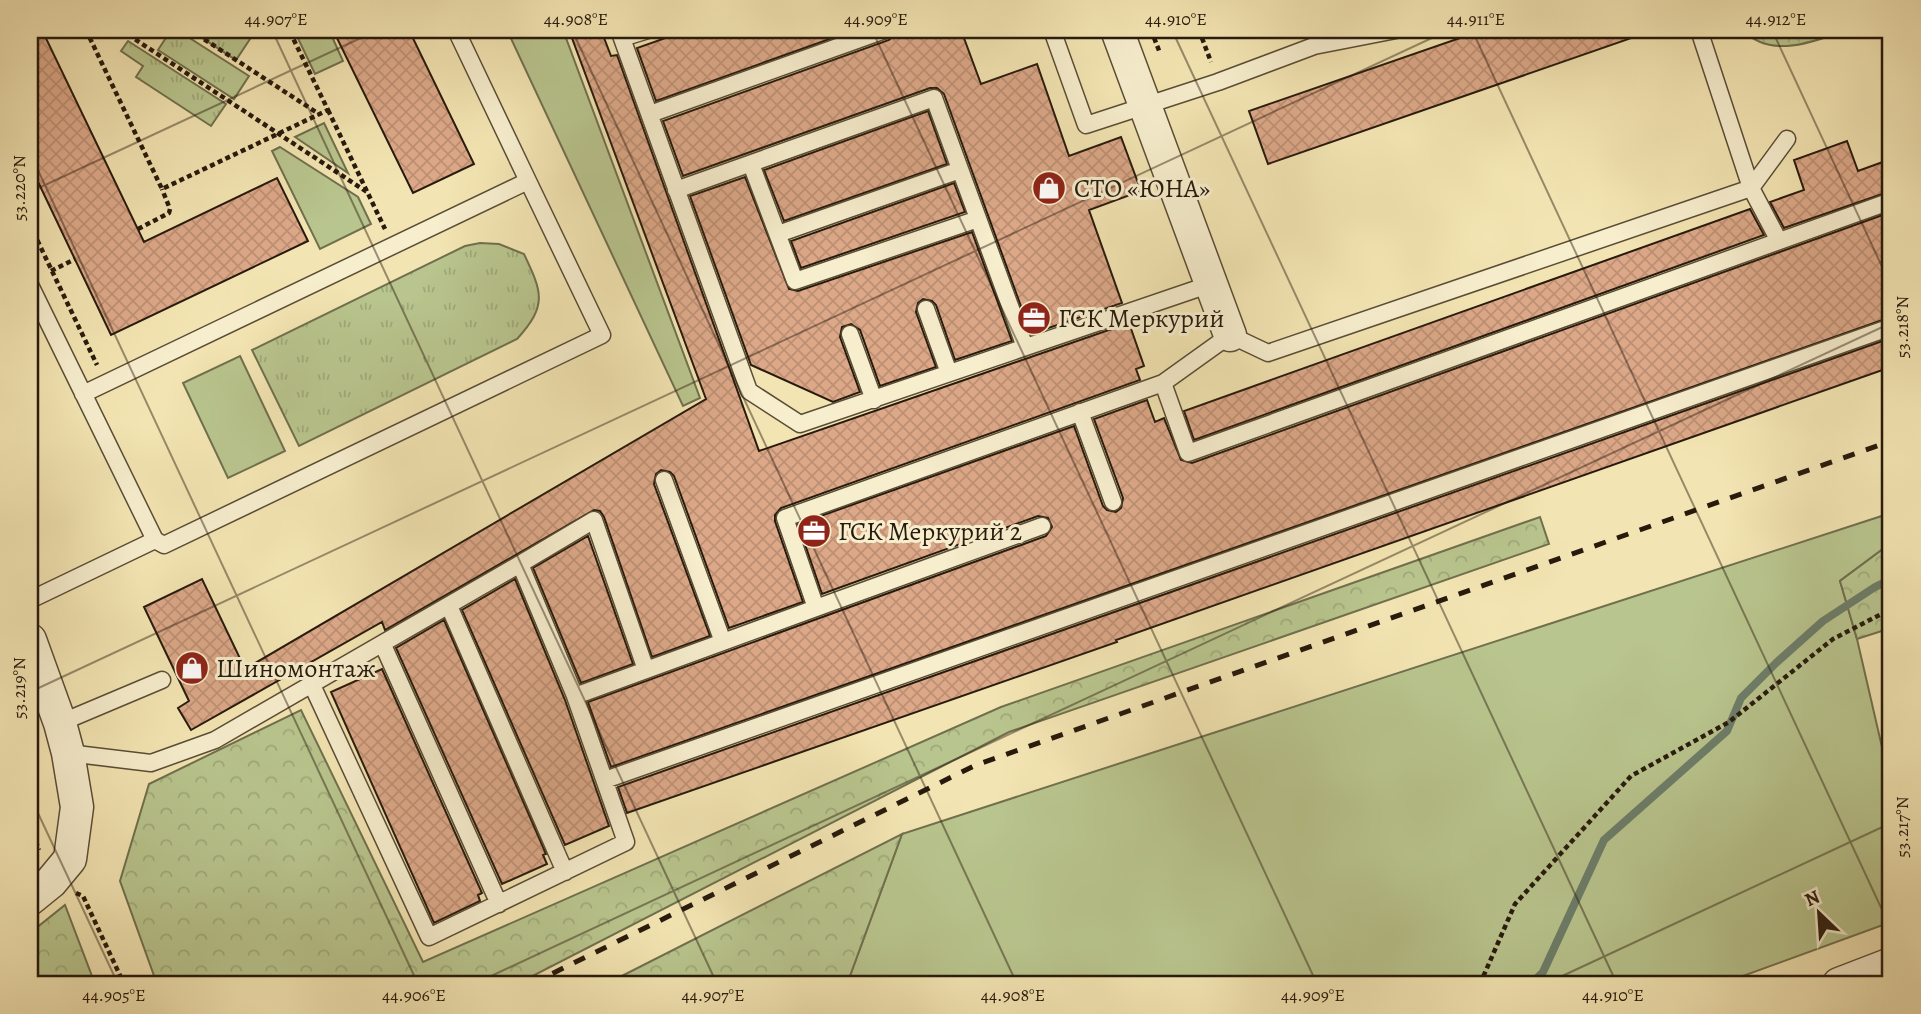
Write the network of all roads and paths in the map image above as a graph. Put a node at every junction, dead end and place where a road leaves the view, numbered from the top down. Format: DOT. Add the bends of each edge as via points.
graph roads {
  1 [pos="86,30"];
  2 [pos="121,30"];
  3 [pos="190,30"];
  4 [pos="289,30"];
  5 [pos="456,30"];
  6 [pos="648,30"];
  7 [pos="885,30"];
  8 [pos="1052,30"];
  9 [pos="1117,30"];
  10 [pos="1199,30"];
  11 [pos="1308,30"];
  12 [pos="1396,30"];
  13 [pos="1699,30"];
  14 [pos="620,34"];
  15 [pos="1314,46"];
  16 [pos="1218,82"];
  17 [pos="1145,106"];
  18 [pos="328,110"];
  19 [pos="319,114"];
  20 [pos="650,114"];
  21 [pos="279,134"];
  22 [pos="1787,139"];
  23 [pos="751,164"];
  24 [pos="960,170"];
  25 [pos="528,181"];
  26 [pos="1751,188"];
  27 [pos="162,189"];
  28 [pos="676,190"];
  29 [pos="367,192"];
  30 [pos="1891,201"];
  31 [pos="978,219"];
  32 [pos="397,223"];
  33 [pos="30,225"];
  34 [pos="138,229"];
  35 [pos="778,234"];
  36 [pos="1779,242"];
  37 [pos="75,259"];
  38 [pos="51,270"];
  39 [pos="35,280"];
  40 [pos="1211,284"];
  41 [pos="926,309"];
  42 [pos="1891,327"];
  43 [pos="850,334"];
  44 [pos="1230,335"];
  45 [pos="1025,347"];
  46 [pos="109,360"];
  47 [pos="949,373"];
  48 [pos="1163,383"];
  49 [pos="83,394"];
  50 [pos="874,400"];
  51 [pos="1080,412"];
  52 [pos="664,480"];
  53 [pos="1113,502"];
  54 [pos="1042,526"];
  55 [pos="155,540"];
  56 [pos="520,564"];
  57 [pos="30,600"];
  58 [pos="449,606"];
  59 [pos="816,608"];
  60 [pos="1891,609"];
  61 [pos="30,640"];
  62 [pos="723,642"];
  63 [pos="383,645"];
  64 [pos="646,670"];
  65 [pos="162,680"];
  66 [pos="312,685"];
  67 [pos="575,696"];
  68 [pos="64,738"];
  69 [pos="605,780"];
  70 [pos="565,872"];
  71 [pos="50,880"];
  72 [pos="499,904"];
  73 [pos="1891,964"];
  74 [pos="124,984"];
  75 [pos="1480,984"];
  76 [pos="1839,984"];
  1 -- 27 [label="path"];
  2 -- 21 [label="path"];
  3 -- 19 [label="path"];
  4 -- 18 [label="path"];
  5 -- 25 [label="lane"];
  6 -- 14 [label="lane"];
  7 -- 20 [label="lane"];
  8 -- 17 [label="lane" via="1086,125"];
  9 -- 17 [label="street"];
  10 -- 16 [label="path"];
  11 -- 15 [label="lane"];
  12 -- 15 [label="lane"];
  13 -- 26 [label="lane"];
  14 -- 20 [label="lane"];
  15 -- 16 [label="lane"];
  16 -- 17 [label="lane"];
  17 -- 40 [label="street"];
  18 -- 19 [label="path"];
  18 -- 29 [label="path"];
  19 -- 21 [label="path"];
  20 -- 28 [label="lane"];
  21 -- 27 [label="path"];
  21 -- 29 [label="path"];
  22 -- 26 [label="lane"];
  23 -- 24 [label="lane" via="934,98"];
  23 -- 28 [label="lane"];
  23 -- 35 [label="lane"];
  24 -- 31 [label="lane"];
  24 -- 35 [label="lane"];
  25 -- 49 [label="lane"];
  25 -- 55 [label="lane" via="602,335 164,545"];
  26 -- 36 [label="lane"];
  26 -- 44 [label="lane" via="1268,353"];
  27 -- 34 [label="path" via="169,213"];
  28 -- 50 [label="lane" via="749,391 800,424"];
  29 -- 32 [label="path" via="386,231"];
  30 -- 36 [label="lane"];
  31 -- 35 [label="lane" via="795,281"];
  31 -- 45 [label="lane"];
  33 -- 38 [label="path"];
  36 -- 48 [label="lane" via="1188,453"];
  37 -- 38 [label="path"];
  38 -- 39 [label="path"];
  38 -- 46 [label="path" via="97,366"];
  39 -- 49 [label="lane"];
  40 -- 44 [label="street"];
  40 -- 45 [label="lane"];
  41 -- 47 [label="lane"];
  42 -- 69 [label="lane"];
  43 -- 50 [label="lane"];
  44 -- 48 [label="lane"];
  45 -- 47 [label="lane"];
  47 -- 50 [label="lane"];
  48 -- 51 [label="lane"];
  49 -- 55 [label="lane"];
  51 -- 53 [label="lane"];
  51 -- 59 [label="lane" via="785,518"];
  52 -- 62 [label="lane"];
  54 -- 59 [label="lane"];
  55 -- 57 [label="lane"];
  56 -- 58 [label="lane"];
  56 -- 64 [label="lane" via="594,520"];
  56 -- 67 [label="lane"];
  58 -- 63 [label="lane"];
  58 -- 70 [label="lane"];
  59 -- 62 [label="lane"];
  60 -- 75 [label="path" via="1833,639 1729,722 1631,776 1515,904"];
  61 -- 68 [label="street"];
  62 -- 64 [label="lane"];
  63 -- 66 [label="lane"];
  63 -- 72 [label="lane"];
  64 -- 67 [label="lane"];
  65 -- 68 [label="lane"];
  66 -- 68 [label="lane" via="215,740 151,764"];
  66 -- 72 [label="lane" via="429,937"];
  67 -- 69 [label="lane"];
  68 -- 71 [label="street" via="77,807"];
  69 -- 70 [label="lane" via="626,842"];
  70 -- 72 [label="lane"];
  71 -- 74 [label="path" via="83,896"];
  73 -- 76 [label="street"];
}
